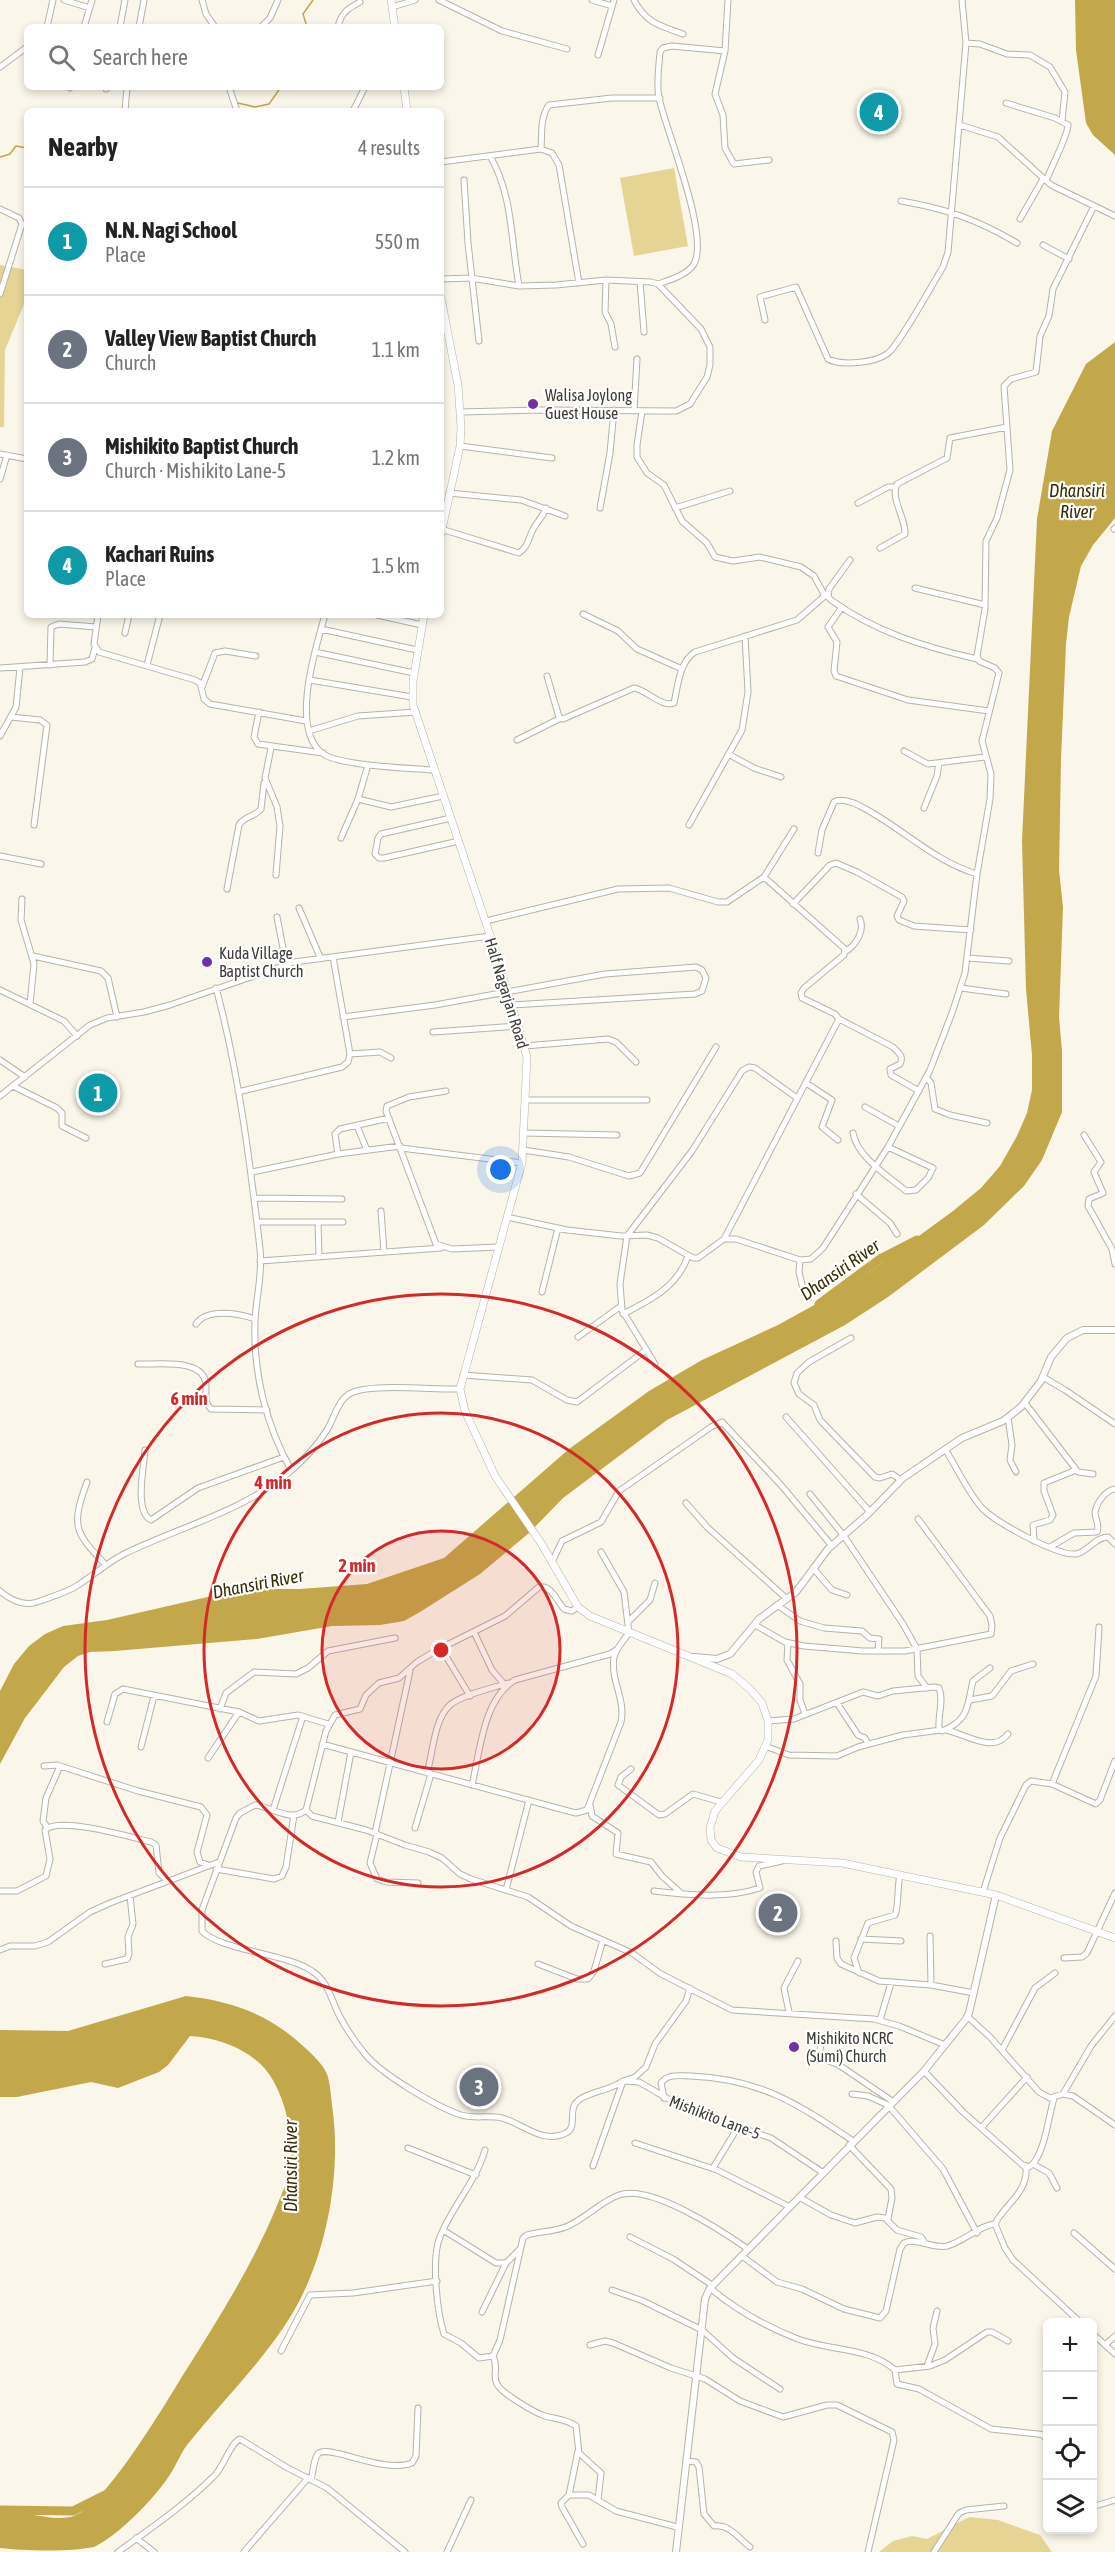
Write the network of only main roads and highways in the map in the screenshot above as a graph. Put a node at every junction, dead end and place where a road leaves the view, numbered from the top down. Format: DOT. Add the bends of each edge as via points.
graph roads {
  1 [pos="392,4"];
  2 [pos="395,24"];
  3 [pos="404,90"];
  4 [pos="407,108"];
  5 [pos="444,313"];
  6 [pos="446,497"];
  7 [pos="423,618"];
  8 [pos="1115,1938"];
  1 -- 2 [label="main road"];
  3 -- 4 [label="main road"];
  5 -- 6 [label="main road" via="460,412 460,446"];
  7 -- 8 [label="main road, Half Nagarjan Road" via="412,697 525,1046 522,1163 460,1389 465,1411 495,1476 578,1607 629,1633 732,1674 762,1703 768,1721 765,1746 759,1760 721,1802 710,1828 711,1840 717,1848 741,1857 842,1863 996,1895"];
}
